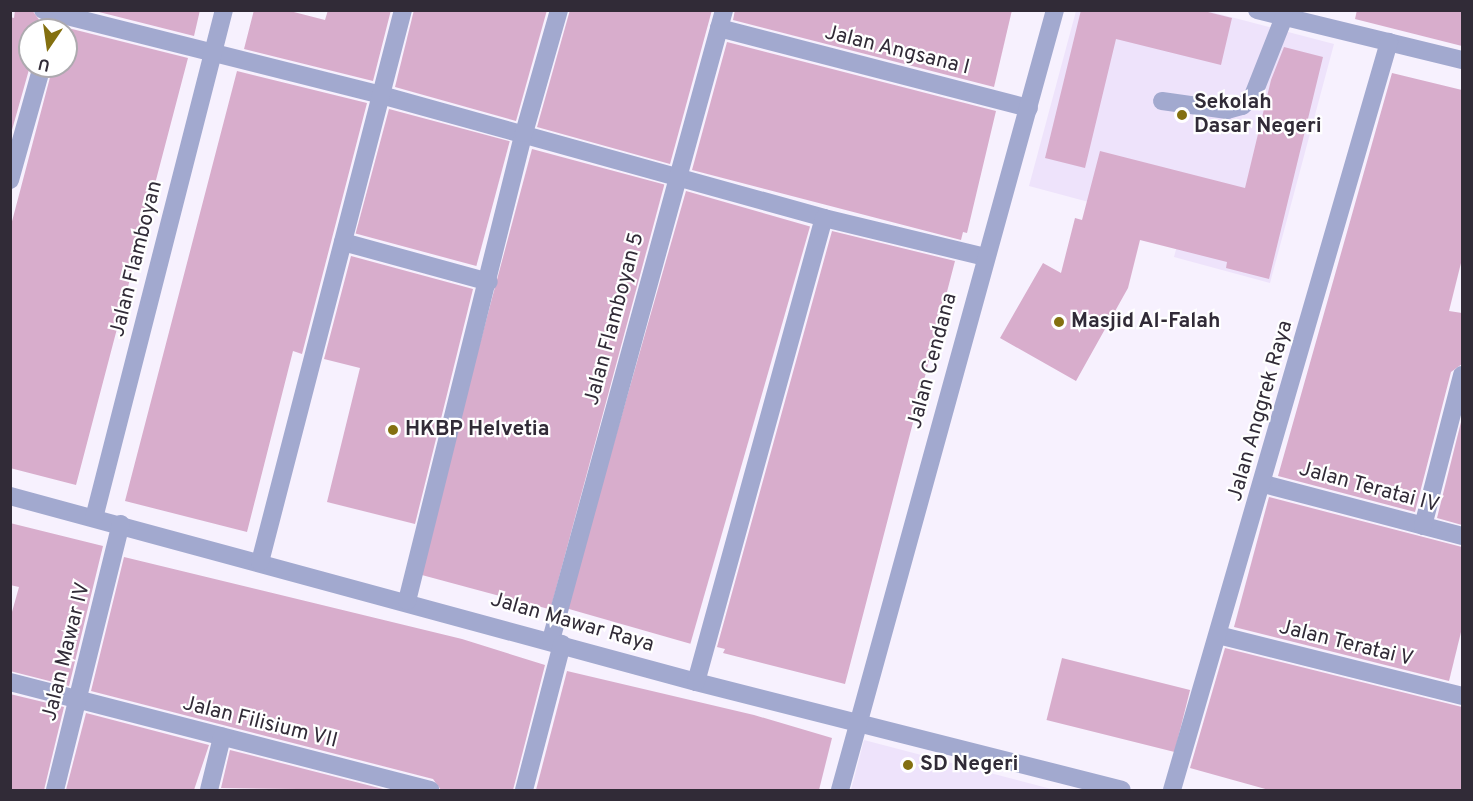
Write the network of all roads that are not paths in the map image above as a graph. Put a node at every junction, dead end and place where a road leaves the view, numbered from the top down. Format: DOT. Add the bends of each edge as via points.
graph roads {
  1 [pos="224,10"];
  2 [pos="403,10"];
  3 [pos="560,10"];
  4 [pos="1054,10"];
  5 [pos="1257,10"];
  6 [pos="52,16"];
  7 [pos="1284,17"];
  8 [pos="721,19"];
  9 [pos="1322,19"];
  10 [pos="1389,42"];
  11 [pos="212,54"];
  12 [pos="1462,60"];
  13 [pos="38,78"];
  14 [pos="381,95"];
  15 [pos="1162,101"];
  16 [pos="1029,108"];
  17 [pos="524,133"];
  18 [pos="13,161"];
  19 [pos="678,176"];
  20 [pos="10,180"];
  21 [pos="824,218"];
  22 [pos="343,242"];
  23 [pos="985,257"];
  24 [pos="489,282"];
  25 [pos="1462,375"];
  26 [pos="1264,484"];
  27 [pos="10,496"];
  28 [pos="94,518"];
  29 [pos="121,524"];
  30 [pos="1423,526"];
  31 [pos="1462,536"];
  32 [pos="260,562"];
  33 [pos="407,601"];
  34 [pos="1218,635"];
  35 [pos="556,642"];
  36 [pos="10,682"];
  37 [pos="696,682"];
  38 [pos="1462,696"];
  39 [pos="79,700"];
  40 [pos="857,723"];
  41 [pos="222,737"];
  42 [pos="363,782"];
  43 [pos="56,790"];
  44 [pos="209,790"];
  45 [pos="430,790"];
  46 [pos="524,790"];
  47 [pos="840,790"];
  48 [pos="1122,790"];
  49 [pos="1172,790"];
  1 -- 11 [label="street, Jalan Flamboyan"];
  2 -- 14 [label="street"];
  3 -- 17 [label="street"];
  4 -- 16 [label="street, Jalan Cendana"];
  5 -- 7 [label="street"];
  6 -- 11 [label="street"];
  7 -- 9 [label="street"];
  7 -- 15 [label="street" via="1252,98 1242,106 1227,110"];
  8 -- 16 [label="street, Jalan Angsana I"];
  8 -- 19 [label="street, Jalan Flamboyan 5"];
  9 -- 10 [label="street"];
  10 -- 12 [label="street"];
  10 -- 26 [label="street, Jalan Anggrek Raya"];
  11 -- 14 [label="street"];
  11 -- 28 [label="street, Jalan Flamboyan"];
  13 -- 18 [label="street"];
  14 -- 17 [label="street"];
  14 -- 22 [label="street"];
  16 -- 23 [label="street, Jalan Cendana"];
  17 -- 19 [label="street"];
  17 -- 24 [label="street"];
  18 -- 20 [label="street"];
  19 -- 21 [label="street"];
  19 -- 35 [label="street, Jalan Flamboyan 5"];
  21 -- 23 [label="street"];
  21 -- 37 [label="street"];
  22 -- 24 [label="street"];
  22 -- 32 [label="street"];
  23 -- 40 [label="street, Jalan Cendana"];
  24 -- 33 [label="street"];
  25 -- 30 [label="street"];
  26 -- 30 [label="street, Jalan Teratai IV"];
  26 -- 34 [label="street, Jalan Anggrek Raya"];
  27 -- 28 [label="street, Jalan Mawar Raya"];
  28 -- 29 [label="street, Jalan Mawar Raya"];
  29 -- 32 [label="street, Jalan Mawar Raya"];
  29 -- 39 [label="street, Jalan Mawar IV"];
  30 -- 31 [label="street, Jalan Teratai IV"];
  32 -- 33 [label="street, Jalan Mawar Raya"];
  33 -- 35 [label="street, Jalan Mawar Raya"];
  34 -- 38 [label="street, Jalan Teratai V"];
  34 -- 49 [label="street, Jalan Anggrek Raya"];
  35 -- 37 [label="street, Jalan Mawar Raya"];
  35 -- 46 [label="street, Jalan Flamboyan 5"];
  36 -- 39 [label="street, Jalan Filisium VII"];
  37 -- 40 [label="street, Jalan Mawar Raya"];
  39 -- 41 [label="street, Jalan Filisium VII"];
  39 -- 43 [label="street, Jalan Mawar IV"];
  40 -- 47 [label="street, Jalan Cendana"];
  40 -- 48 [label="street, Jalan Mawar Raya"];
  41 -- 42 [label="street, Jalan Filisium VII"];
  41 -- 44 [label="street"];
  42 -- 45 [label="street, Jalan Filisium VII"];
}
